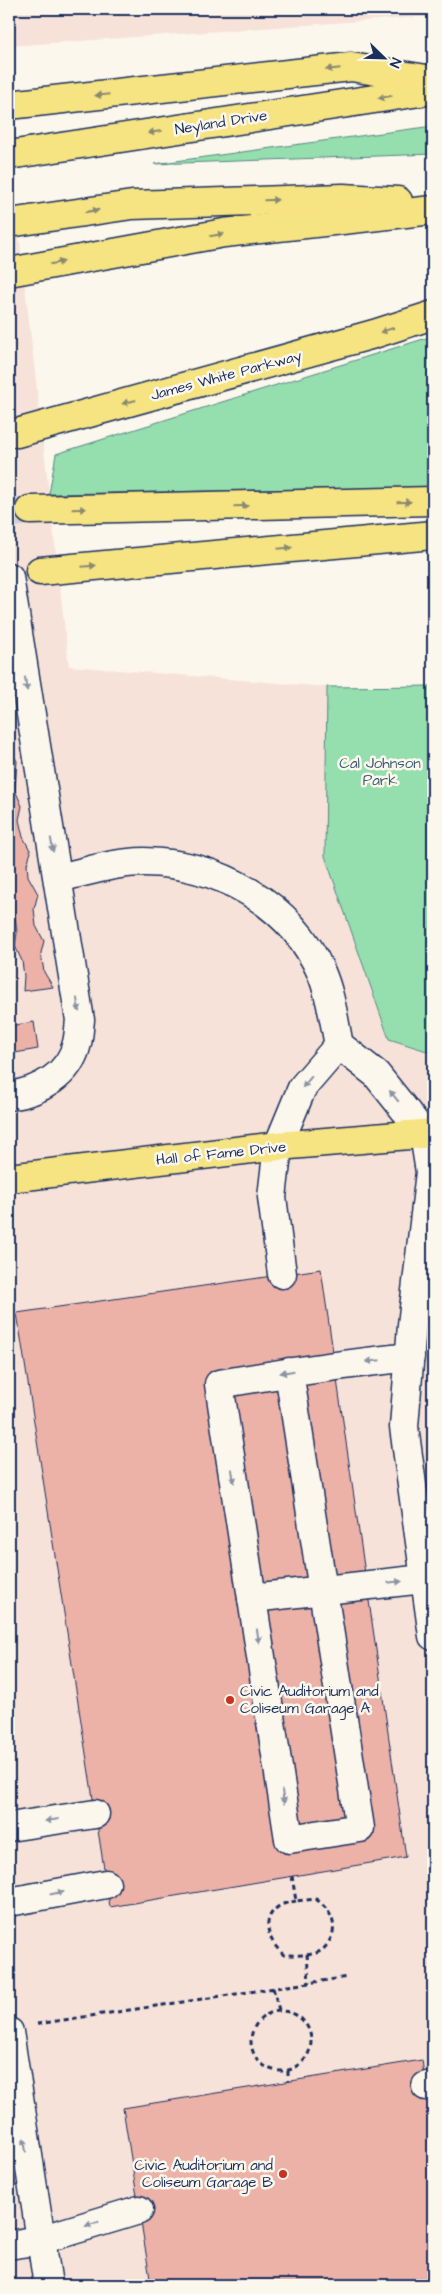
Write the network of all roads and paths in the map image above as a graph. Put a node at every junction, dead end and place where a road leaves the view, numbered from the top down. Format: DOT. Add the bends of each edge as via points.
graph roads {
  1 [pos="433,80"];
  2 [pos="433,90"];
  3 [pos="9,105"];
  4 [pos="9,154"];
  5 [pos="433,204"];
  6 [pos="433,210"];
  7 [pos="9,223"];
  8 [pos="9,272"];
  9 [pos="433,315"];
  10 [pos="18,433"];
  11 [pos="433,501"];
  12 [pos="30,510"];
  13 [pos="433,535"];
  14 [pos="40,571"];
  15 [pos="9,577"];
  16 [pos="58,878"];
  17 [pos="339,1045"];
  18 [pos="9,1096"];
  19 [pos="429,1134"];
  20 [pos="278,1146"];
  21 [pos="9,1178"];
  22 [pos="282,1274"];
  23 [pos="410,1357"];
  24 [pos="289,1372"];
  25 [pos="424,1579"];
  26 [pos="323,1590"];
  27 [pos="252,1598"];
  28 [pos="433,1636"];
  29 [pos="95,1814"];
  30 [pos="9,1827"];
  31 [pos="292,1876"];
  32 [pos="106,1884"];
  33 [pos="296,1901"];
  34 [pos="9,1902"];
  35 [pos="306,1954"];
  36 [pos="348,1977"];
  37 [pos="309,1983"];
  38 [pos="273,1988"];
  39 [pos="279,2010"];
  40 [pos="19,2029"];
  41 [pos="288,2071"];
  42 [pos="288,2082"];
  43 [pos="139,2210"];
  44 [pos="40,2240"];
  45 [pos="9,2245"];
  46 [pos="48,2285"];
  1 -- 3 [label="main road, one-way" via="351,67"];
  2 -- 4 [label="main road, Neyland Drive, one-way"];
  7 -- 5 [label="main road, one-way" via="132,204 343,198"];
  8 -- 6 [label="main road, one-way" via="224,234"];
  9 -- 10 [label="main road, James White Parkway, one-way"];
  12 -- 11 [label="main road, one-way"];
  14 -- 13 [label="main road, one-way"];
  15 -- 16 [label="street, one-way"];
  16 -- 17 [label="street" via="142,862 182,865 217,874 256,895 303,941 321,971"];
  16 -- 18 [label="street, one-way" via="80,1020 77,1044 68,1064 52,1081 32,1092"];
  19 -- 17 [label="street, one-way" via="376,1074"];
  17 -- 20 [label="street, one-way" via="302,1088"];
  19 -- 20 [label="main road, Hall of Fame Drive"];
  19 -- 23 [label="street" via="429,1197"];
  20 -- 21 [label="main road, Hall of Fame Drive"];
  20 -- 22 [label="street" via="272,1197"];
  23 -- 24 [label="street, one-way"];
  23 -- 25 [label="street" via="404,1427"];
  24 -- 26 [label="street"];
  24 -- 27 [label="street, one-way" via="219,1384"];
  26 -- 25 [label="street, one-way"];
  25 -- 28 [label="street"];
  26 -- 27 [label="street"];
  27 -- 26 [label="street, one-way" via="289,1839 360,1828"];
  29 -- 30 [label="street, one-way"];
  31 -- 33 [label="path"];
  34 -- 32 [label="street, one-way"];
  33 -- 35 [label="path" via="316,1899 332,1916 335,1926 324,1949"];
  33 -- 35 [label="path" via="280,1905 272,1914 268,1936 284,1955"];
  35 -- 37 [label="path"];
  36 -- 37 [label="path"];
  37 -- 38 [label="path"];
  38 -- 39 [label="path"];
  38 -- 40 [label="path"];
  39 -- 41 [label="path" via="289,2011 306,2022 312,2042 304,2061"];
  39 -- 41 [label="path" via="261,2018 254,2026 251,2046 260,2063 277,2072"];
  44 -- 40 [label="street, one-way"];
  41 -- 42 [label="path"];
  43 -- 44 [label="street, one-way"];
  44 -- 45 [label="street"];
  44 -- 46 [label="street"];
}
